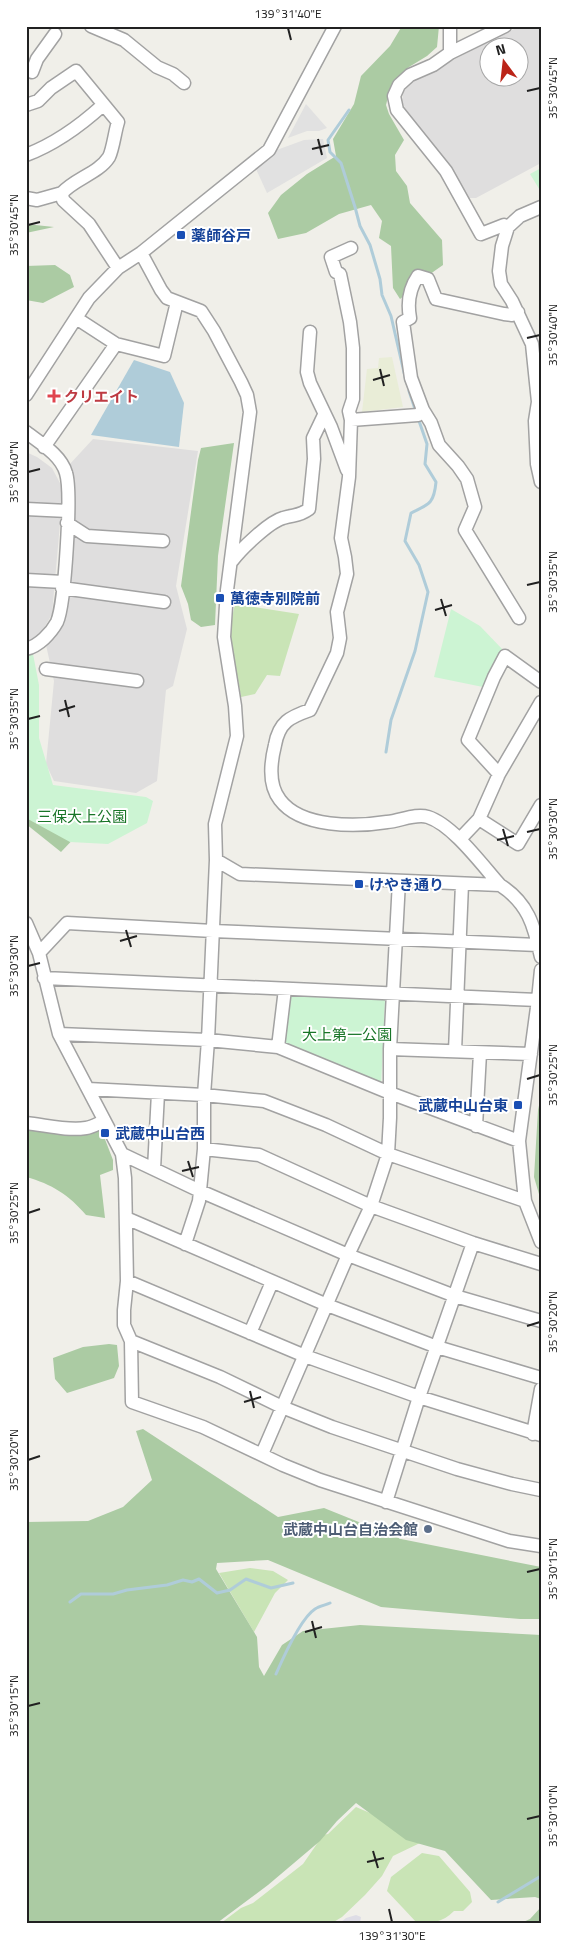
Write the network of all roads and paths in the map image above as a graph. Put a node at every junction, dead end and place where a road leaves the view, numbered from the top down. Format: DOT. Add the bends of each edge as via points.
graph roads {
  1 [pos="91,26"];
  2 [pos="335,26"];
  3 [pos="450,26"];
  4 [pos="505,26"];
  5 [pos="55,34"];
  6 [pos="450,54"];
  7 [pos="32,72"];
  8 [pos="184,83"];
  9 [pos="26,105"];
  10 [pos="104,105"];
  11 [pos="26,155"];
  12 [pos="62,193"];
  13 [pos="26,198"];
  14 [pos="541,207"];
  15 [pos="508,227"];
  16 [pos="351,248"];
  17 [pos="141,253"];
  18 [pos="118,268"];
  19 [pos="178,302"];
  20 [pos="518,312"];
  21 [pos="76,318"];
  22 [pos="310,332"];
  23 [pos="536,342"];
  24 [pos="116,344"];
  25 [pos="26,396"];
  26 [pos="539,402"];
  27 [pos="422,410"];
  28 [pos="324,415"];
  29 [pos="351,420"];
  30 [pos="26,432"];
  31 [pos="44,447"];
  32 [pos="349,477"];
  33 [pos="541,482"];
  34 [pos="26,509"];
  35 [pos="67,517"];
  36 [pos="163,541"];
  37 [pos="231,562"];
  38 [pos="26,580"];
  39 [pos="63,585"];
  40 [pos="164,602"];
  41 [pos="519,618"];
  42 [pos="26,649"];
  43 [pos="46,669"];
  44 [pos="137,681"];
  45 [pos="541,682"];
  46 [pos="541,702"];
  47 [pos="498,774"];
  48 [pos="541,805"];
  49 [pos="479,819"];
  50 [pos="460,839"];
  51 [pos="216,860"];
  52 [pos="399,881"];
  53 [pos="462,884"];
  54 [pos="500,885"];
  55 [pos="26,923"];
  56 [pos="212,931"];
  57 [pos="397,938"];
  58 [pos="459,941"];
  59 [pos="539,951"];
  60 [pos="39,953"];
  61 [pos="541,970"];
  62 [pos="44,978"];
  63 [pos="210,985"];
  64 [pos="284,989"];
  65 [pos="392,993"];
  66 [pos="458,995"];
  67 [pos="538,1000"];
  68 [pos="59,1034"];
  69 [pos="208,1040"];
  70 [pos="278,1047"];
  71 [pos="390,1049"];
  72 [pos="455,1051"];
  73 [pos="480,1053"];
  74 [pos="531,1054"];
  75 [pos="88,1089"];
  76 [pos="158,1093"];
  77 [pos="390,1093"];
  78 [pos="204,1095"];
  79 [pos="104,1121"];
  80 [pos="26,1123"];
  81 [pos="476,1126"];
  82 [pos="519,1141"];
  83 [pos="204,1149"];
  84 [pos="122,1154"];
  85 [pos="388,1154"];
  86 [pos="154,1169"];
  87 [pos="200,1191"];
  88 [pos="525,1201"];
  89 [pos="371,1206"];
  90 [pos="126,1218"];
  91 [pos="541,1242"];
  92 [pos="473,1243"];
  93 [pos="185,1244"];
  94 [pos="348,1255"];
  95 [pos="541,1264"];
  96 [pos="127,1281"];
  97 [pos="272,1282"];
  98 [pos="456,1296"];
  99 [pos="327,1305"];
  100 [pos="541,1321"];
  101 [pos="250,1332"];
  102 [pos="131,1341"];
  103 [pos="437,1347"];
  104 [pos="305,1356"];
  105 [pos="541,1378"];
  106 [pos="541,1389"];
  107 [pos="419,1397"];
  108 [pos="282,1406"];
  109 [pos="537,1434"];
  110 [pos="402,1450"];
  111 [pos="262,1454"];
  112 [pos="541,1490"];
  113 [pos="386,1502"];
  114 [pos="541,1546"];
  1 -- 8 [label="street" via="124,40"];
  2 -- 17 [label="street" via="269,150"];
  3 -- 6 [label="street"];
  4 -- 6 [label="street"];
  5 -- 7 [label="street"];
  6 -- 15 [label="street" via="410,74 399,85 394,96 397,110 446,171 481,234 504,225"];
  9 -- 10 [label="street" via="38,101 76,71"];
  10 -- 11 [label="street" via="81,125 43,149"];
  10 -- 12 [label="street" via="118,122 108,157"];
  12 -- 13 [label="street" via="37,200"];
  12 -- 18 [label="street" via="63,200 89,224"];
  14 -- 15 [label="street" via="520,216"];
  15 -- 20 [label="street" via="499,271 501,284"];
  16 -- 29 [label="street" via="331,257 336,272 340,274 350,322"];
  17 -- 18 [label="street"];
  17 -- 19 [label="street" via="161,290"];
  18 -- 21 [label="street" via="89,298"];
  19 -- 24 [label="street" via="164,356"];
  19 -- 37 [label="street" via="201,311 247,395 250,412 247,444"];
  20 -- 23 [label="street"];
  20 -- 27 [label="street" via="504,314 436,299 428,279 418,276 411,286 410,318 403,322 411,378"];
  21 -- 24 [label="street"];
  21 -- 25 [label="street"];
  22 -- 28 [label="street" via="306,372"];
  23 -- 26 [label="street"];
  24 -- 31 [label="street"];
  26 -- 33 [label="street" via="536,438"];
  27 -- 29 [label="street" via="418,415"];
  27 -- 41 [label="street" via="439,445 467,480 475,508 464,530"];
  28 -- 32 [label="street"];
  28 -- 37 [label="street" via="314,438 309,509 300,515 282,518 267,528 240,550"];
  29 -- 32 [label="street"];
  30 -- 31 [label="street"];
  31 -- 35 [label="street" via="66,471 69,486"];
  32 -- 50 [label="street" via="341,538 347,574 337,612 340,638 337,653 310,710 282,724 275,742 273,782 279,799 293,812 312,820 365,825 428,816"];
  34 -- 35 [label="street"];
  35 -- 36 [label="street" via="87,536"];
  35 -- 39 [label="street"];
  37 -- 51 [label="street" via="224,637 237,736 215,824"];
  38 -- 39 [label="street"];
  39 -- 40 [label="street"];
  39 -- 42 [label="street" via="57,621 34,647"];
  43 -- 44 [label="street"];
  45 -- 47 [label="street" via="505,656 494,677 468,740"];
  46 -- 47 [label="street"];
  47 -- 49 [label="street"];
  48 -- 49 [label="street" via="518,844"];
  49 -- 50 [label="street"];
  50 -- 54 [label="street"];
  51 -- 52 [label="street" via="240,874"];
  51 -- 56 [label="street"];
  52 -- 53 [label="street"];
  52 -- 57 [label="street"];
  53 -- 54 [label="street"];
  53 -- 58 [label="street"];
  54 -- 59 [label="street" via="520,901 535,929"];
  55 -- 60 [label="street"];
  56 -- 57 [label="street"];
  56 -- 60 [label="street" via="67,922"];
  56 -- 63 [label="street"];
  57 -- 58 [label="street"];
  57 -- 65 [label="street"];
  58 -- 59 [label="street"];
  58 -- 66 [label="street"];
  60 -- 62 [label="street"];
  61 -- 67 [label="street"];
  62 -- 63 [label="street"];
  62 -- 68 [label="street"];
  63 -- 64 [label="street"];
  63 -- 69 [label="street"];
  64 -- 65 [label="street"];
  64 -- 70 [label="street"];
  65 -- 66 [label="street"];
  65 -- 71 [label="street"];
  66 -- 67 [label="street"];
  66 -- 72 [label="street"];
  67 -- 74 [label="street"];
  68 -- 69 [label="street"];
  68 -- 75 [label="street"];
  69 -- 70 [label="street"];
  69 -- 78 [label="street"];
  70 -- 77 [label="street"];
  71 -- 72 [label="street"];
  71 -- 77 [label="street"];
  72 -- 73 [label="street"];
  73 -- 74 [label="street"];
  73 -- 81 [label="street"];
  74 -- 82 [label="street"];
  75 -- 76 [label="street"];
  75 -- 79 [label="street"];
  76 -- 78 [label="street"];
  76 -- 86 [label="street"];
  77 -- 81 [label="street"];
  77 -- 85 [label="street"];
  78 -- 83 [label="street"];
  78 -- 85 [label="street" via="264,1101"];
  79 -- 80 [label="street" via="87,1128"];
  79 -- 84 [label="street"];
  81 -- 82 [label="street"];
  82 -- 88 [label="street"];
  83 -- 87 [label="street"];
  83 -- 89 [label="street" via="259,1155"];
  84 -- 86 [label="street"];
  84 -- 90 [label="street"];
  85 -- 88 [label="street"];
  85 -- 89 [label="street"];
  86 -- 87 [label="street"];
  87 -- 93 [label="street"];
  87 -- 94 [label="street"];
  88 -- 91 [label="street"];
  89 -- 92 [label="street"];
  89 -- 94 [label="street"];
  90 -- 93 [label="street"];
  90 -- 96 [label="street"];
  92 -- 95 [label="street"];
  92 -- 98 [label="street"];
  93 -- 97 [label="street"];
  94 -- 98 [label="street"];
  94 -- 99 [label="street"];
  96 -- 101 [label="street"];
  96 -- 102 [label="street" via="124,1325"];
  97 -- 99 [label="street"];
  97 -- 101 [label="street"];
  98 -- 100 [label="street"];
  98 -- 103 [label="street"];
  99 -- 103 [label="street"];
  99 -- 104 [label="street"];
  101 -- 104 [label="street"];
  102 -- 108 [label="street"];
  102 -- 111 [label="street" via="132,1402 202,1427"];
  103 -- 105 [label="street"];
  103 -- 107 [label="street"];
  104 -- 107 [label="street"];
  104 -- 108 [label="street"];
  106 -- 109 [label="street"];
  107 -- 109 [label="street"];
  107 -- 110 [label="street"];
  108 -- 110 [label="street" via="332,1427"];
  108 -- 111 [label="street"];
  110 -- 112 [label="street"];
  110 -- 113 [label="street"];
  111 -- 113 [label="street" via="320,1480"];
  113 -- 114 [label="street" via="509,1541"];
}
